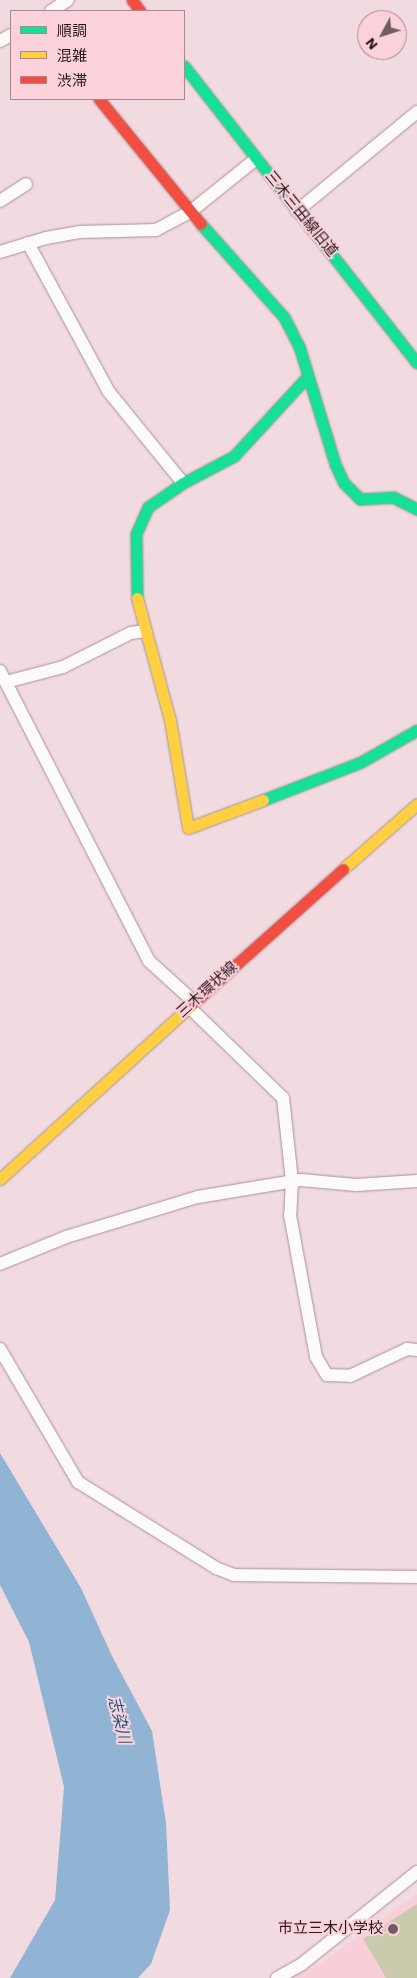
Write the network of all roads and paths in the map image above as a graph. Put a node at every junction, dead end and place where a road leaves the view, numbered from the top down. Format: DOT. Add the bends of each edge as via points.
graph roads {
  1 [pos="68,0"];
  2 [pos="53,10"];
  3 [pos="185,67"];
  4 [pos="100,100"];
  5 [pos="417,112"];
  6 [pos="256,159"];
  7 [pos="26,184"];
  8 [pos="0,200"];
  9 [pos="297,211"];
  10 [pos="190,212"];
  11 [pos="28,243"];
  12 [pos="0,252"];
  13 [pos="412,346"];
  14 [pos="417,363"];
  15 [pos="307,377"];
  16 [pos="183,483"];
  17 [pos="417,509"];
  18 [pos="144,631"];
  19 [pos="3,676"];
  20 [pos="417,730"];
  21 [pos="417,804"];
  22 [pos="191,1005"];
  23 [pos="0,1179"];
  24 [pos="417,1180"];
  25 [pos="292,1181"];
  26 [pos="0,1264"];
  27 [pos="0,1348"];
  28 [pos="417,1350"];
  29 [pos="417,1578"];
  30 [pos="417,1872"];
  31 [pos="277,1978"];
  1 -- 2 [label="street"];
  3 -- 6 [label="street, 三木三田線旧道"];
  4 -- 10 [label="street"];
  5 -- 9 [label="street"];
  6 -- 9 [label="street, 三木三田線旧道"];
  6 -- 10 [label="street"];
  7 -- 8 [label="street"];
  9 -- 13 [label="street, 三木三田線旧道"];
  10 -- 11 [label="street" via="156,230 80,232"];
  10 -- 15 [label="street" via="284,317 299,346"];
  11 -- 12 [label="street"];
  11 -- 16 [label="street" via="109,392"];
  13 -- 14 [label="street, 三木三田線旧道"];
  15 -- 16 [label="street" via="234,456"];
  15 -- 17 [label="street" via="344,483 360,499 393,497"];
  16 -- 18 [label="street" via="148,507 136,534 137,599"];
  18 -- 19 [label="street" via="131,633 63,667"];
  18 -- 20 [label="street" via="170,720 188,828 361,762"];
  19 -- 22 [label="street" via="149,961"];
  21 -- 22 [label="street, 三木環状線"];
  22 -- 23 [label="street, 三木環状線"];
  22 -- 25 [label="street" via="283,1098"];
  24 -- 25 [label="street" via="356,1185"];
  25 -- 26 [label="street" via="198,1197 162,1207 66,1237"];
  25 -- 28 [label="street" via="290,1215 316,1357 327,1375 350,1376 407,1349"];
  27 -- 29 [label="street" via="78,1482 216,1568 234,1575"];
  30 -- 31 [label="street" via="302,1964"];
}
